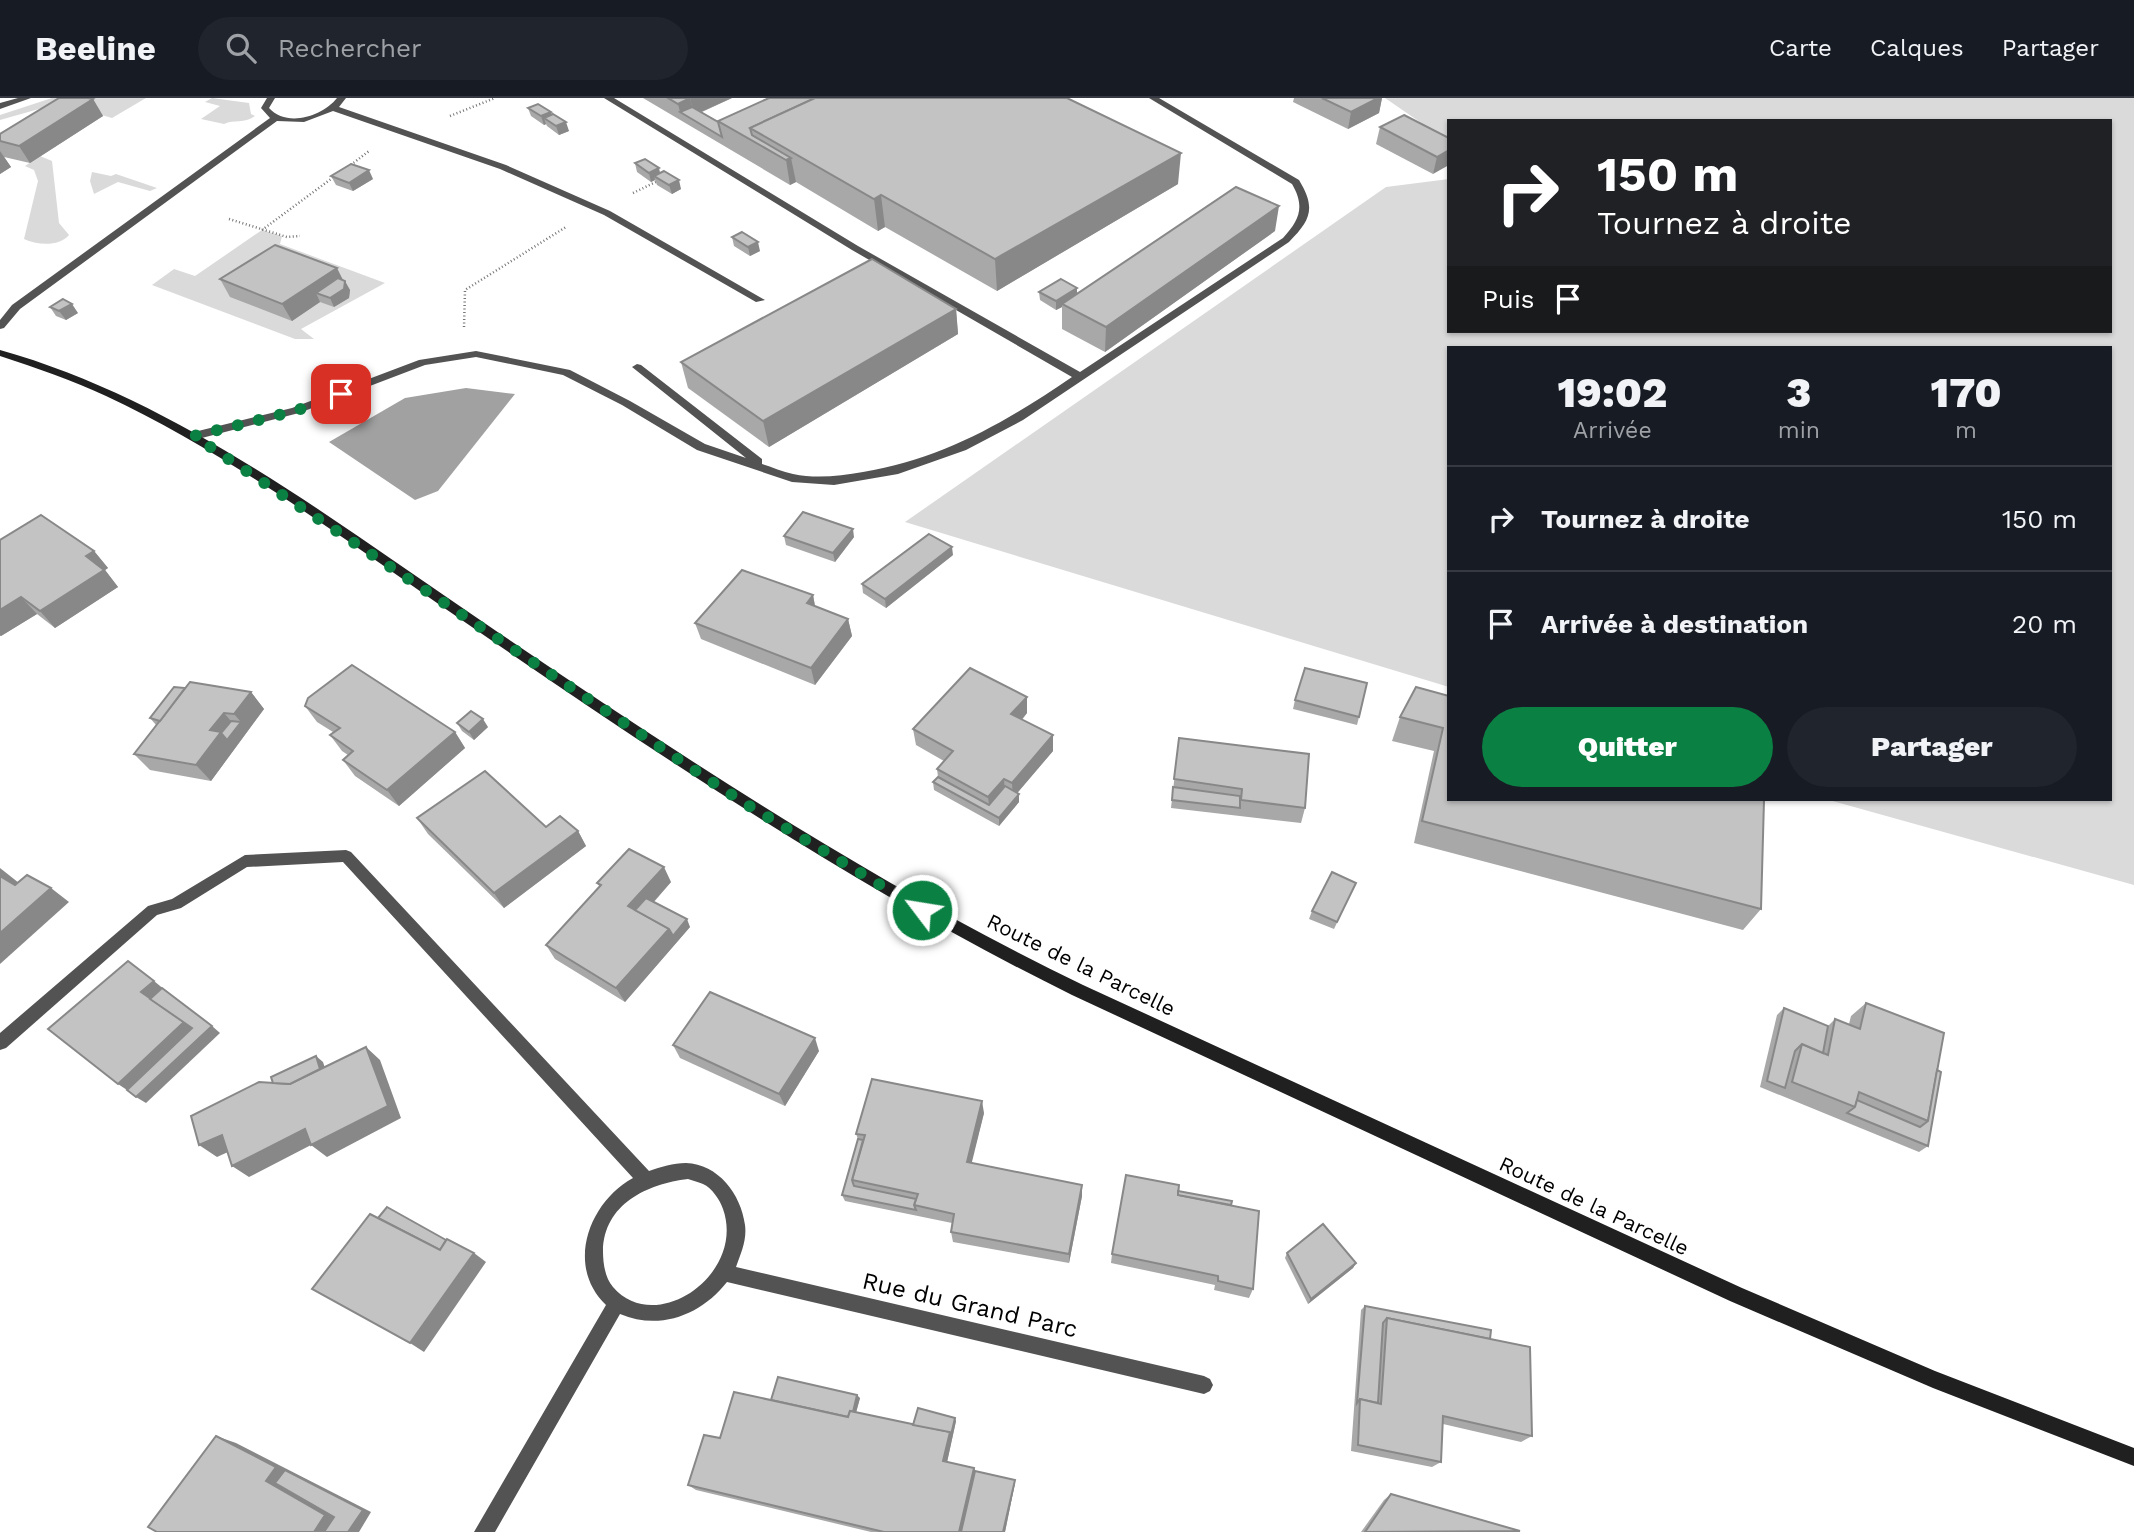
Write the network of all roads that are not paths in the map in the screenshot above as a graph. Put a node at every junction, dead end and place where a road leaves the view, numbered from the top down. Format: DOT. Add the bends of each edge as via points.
graph roads {
  1 [pos="27,98"];
  2 [pos="271,98"];
  3 [pos="342,98"];
  4 [pos="608,98"];
  5 [pos="1153,98"];
  6 [pos="0,106"];
  7 [pos="333,108"];
  8 [pos="275,118"];
  9 [pos="760,300"];
  10 [pos="0,327"];
  11 [pos="0,353"];
  12 [pos="637,368"];
  13 [pos="1080,377"];
  14 [pos="194,436"];
  15 [pos="768,469"];
  16 [pos="0,1043"];
  17 [pos="644,1178"];
  18 [pos="725,1273"];
  19 [pos="617,1303"];
  20 [pos="1204,1385"];
  21 [pos="2134,1457"];
  22 [pos="484,1532"];
  1 -- 6 [label="street"];
  2 -- 8 [label="street" via="265,108"];
  3 -- 7 [label="street"];
  4 -- 13 [label="street"];
  5 -- 13 [label="street" via="1296,182 1306,198 1304,223 1286,240"];
  7 -- 8 [label="street" via="310,118"];
  7 -- 9 [label="street" via="503,167 601,210"];
  8 -- 10 [label="street" via="16,307"];
  11 -- 14 [label="main road, Route de la Parcelle" via="90,383"];
  12 -- 15 [label="street"];
  13 -- 15 [label="street" via="1019,418 962,447 898,470 834,481 792,478"];
  14 -- 15 [label="street" via="295,411 423,362 475,354 566,372 701,447"];
  14 -- 21 [label="main road, Route de la Parcelle" via="741,801 922,910 1055,978 1629,1247 1849,1346"];
  16 -- 17 [label="street" via="153,911 176,904 245,861 346,856"];
  17 -- 18 [label="street" via="688,1171 708,1178 723,1192 737,1232"];
  17 -- 19 [label="street" via="609,1206 593,1249 603,1289"];
  18 -- 19 [label="street" via="707,1293 681,1308 636,1312"];
  18 -- 20 [label="street, Rue du Grand Parc"];
  19 -- 22 [label="street"];
}
